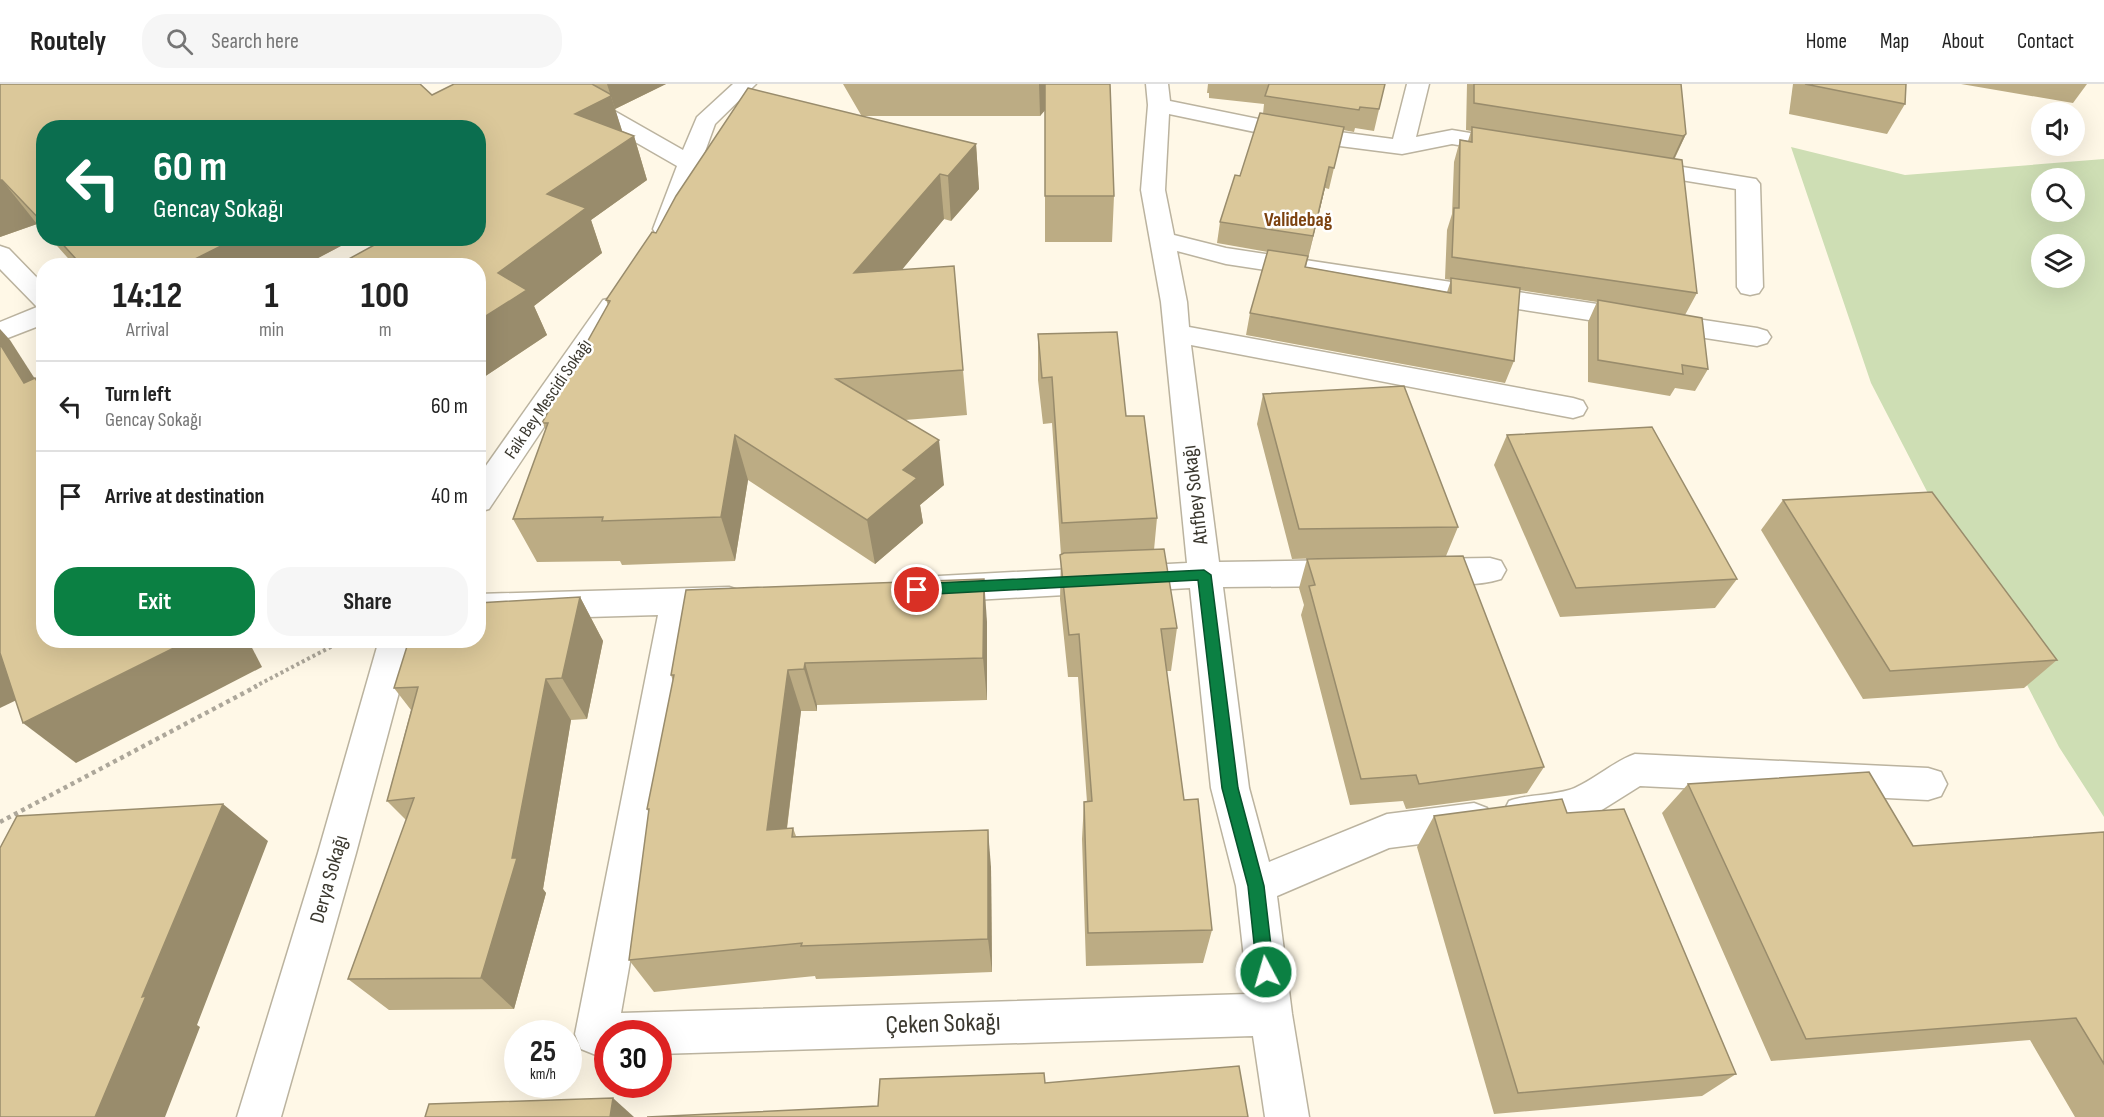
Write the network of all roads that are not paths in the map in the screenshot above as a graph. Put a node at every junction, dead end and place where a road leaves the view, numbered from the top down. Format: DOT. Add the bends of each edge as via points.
graph roads {
  1 [pos="551,84"];
  2 [pos="745,84"];
  3 [pos="1418,84"];
  4 [pos="1158,94"];
  5 [pos="1402,147"];
  6 [pos="1535,150"];
  7 [pos="1618,163"];
  8 [pos="690,164"];
  9 [pos="1163,240"];
  10 [pos="648,252"];
  11 [pos="0,254"];
  12 [pos="629,281"];
  13 [pos="1750,287"];
  14 [pos="36,292"];
  15 [pos="36,317"];
  16 [pos="0,332"];
  17 [pos="1176,333"];
  18 [pos="1757,337"];
  19 [pos="1573,408"];
  20 [pos="486,489"];
  21 [pos="1490,570"];
  22 [pos="1204,575"];
  23 [pos="905,590"];
  24 [pos="761,598"];
  25 [pos="677,602"];
  26 [pos="486,607"];
  27 [pos="394,648"];
  28 [pos="1928,784"];
  29 [pos="1256,886"];
  30 [pos="1270,1014"];
  31 [pos="599,1020"];
  32 [pos="672,1032"];
  33 [pos="260,1117"];
  34 [pos="1287,1117"];
  1 -- 8 [label="street"];
  2 -- 8 [label="street" via="705,122"];
  3 -- 5 [label="street"];
  4 -- 5 [label="street" via="1293,132"];
  4 -- 9 [label="street, Atıfbey Sokağı" via="1153,190"];
  5 -- 6 [label="street" via="1452,137"];
  7 -- 13 [label="street" via="1748,184"];
  8 -- 10 [label="street" via="668,224"];
  9 -- 17 [label="street, Atıfbey Sokağı"];
  9 -- 18 [label="street" via="1227,256"];
  11 -- 14 [label="street"];
  12 -- 20 [label="street, Faik Bey Mescidi Sokağı"];
  15 -- 16 [label="street"];
  17 -- 19 [label="street"];
  17 -- 22 [label="street, Atıfbey Sokağı"];
  21 -- 22 [label="street"];
  22 -- 23 [label="street"];
  22 -- 29 [label="street, Atıfbey Sokağı" via="1230,788"];
  24 -- 25 [label="street"];
  25 -- 26 [label="street"];
  25 -- 31 [label="street"];
  27 -- 33 [label="street, Derya Sokağı"];
  28 -- 29 [label="street" via="1635,770 1576,806 1387,831"];
  29 -- 30 [label="street, Atıfbey Sokağı"];
  30 -- 32 [label="street, Çeken Sokağı"];
  30 -- 34 [label="street, Atıfbey Sokağı"];
}
